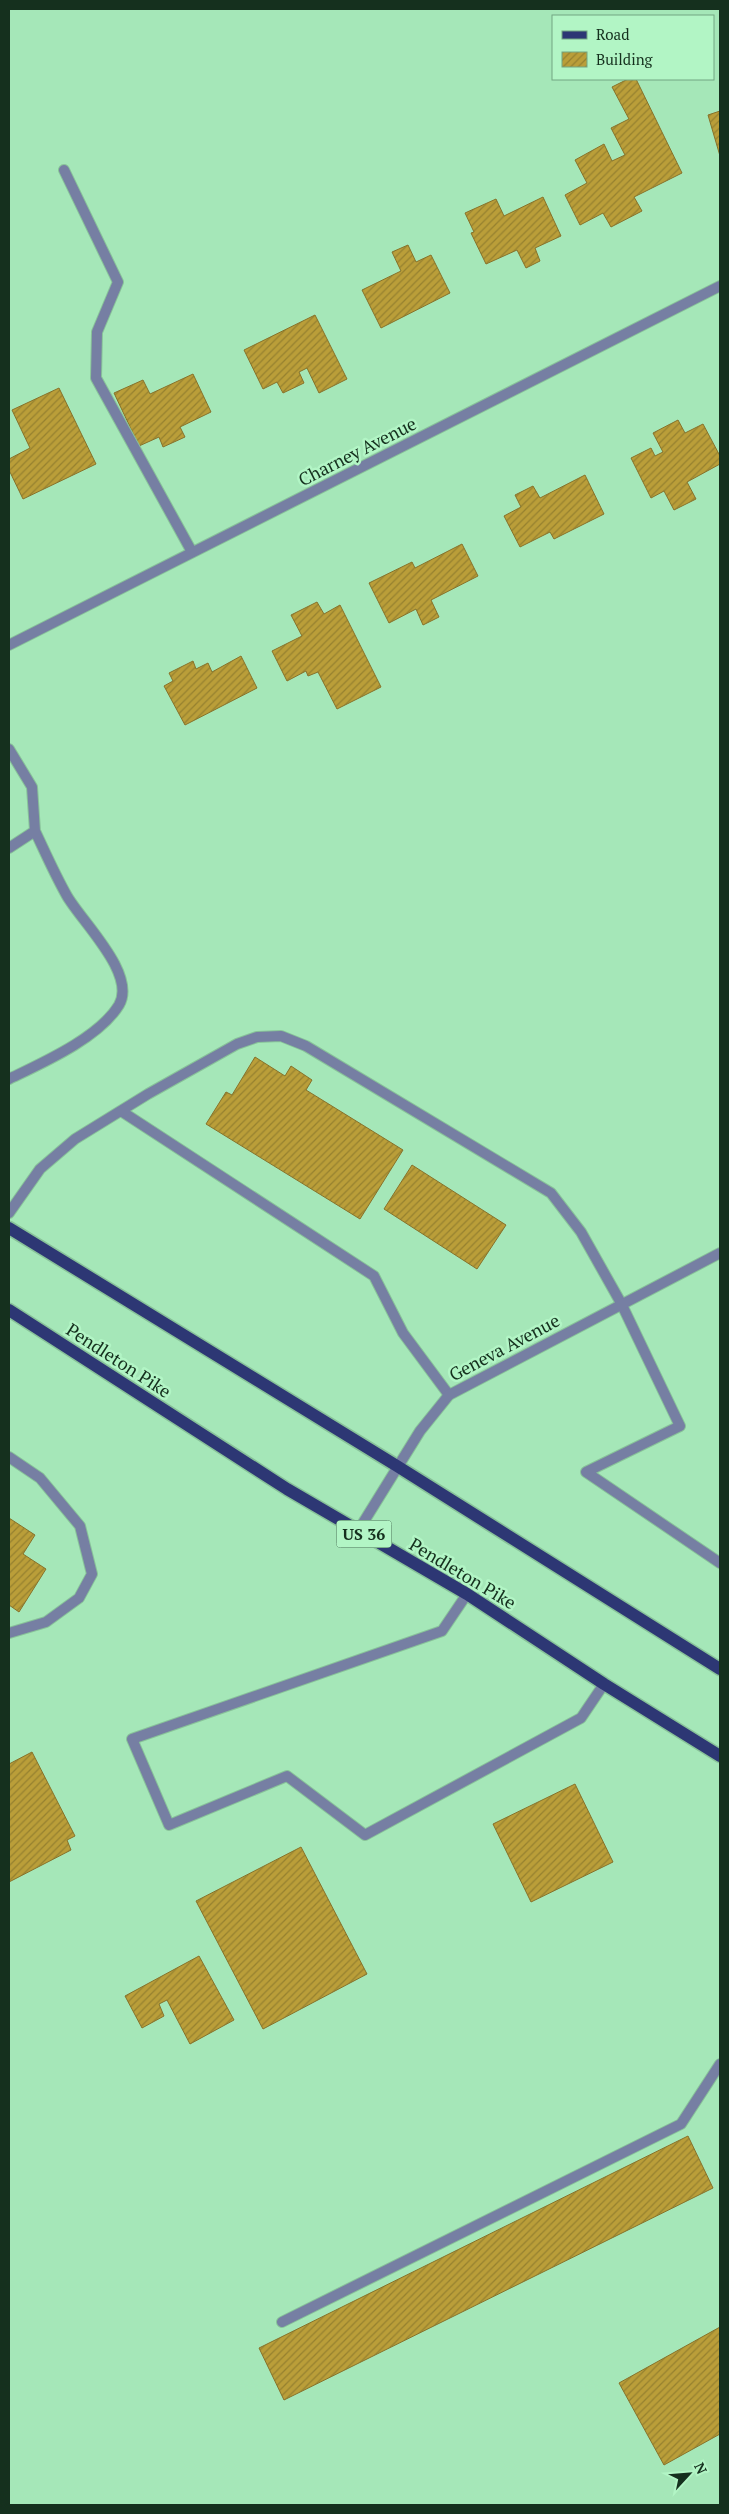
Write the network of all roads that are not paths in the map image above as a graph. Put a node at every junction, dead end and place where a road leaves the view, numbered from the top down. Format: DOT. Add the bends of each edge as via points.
graph roads {
  1 [pos="64,170"];
  2 [pos="720,286"];
  3 [pos="192,552"];
  4 [pos="9,645"];
  5 [pos="9,749"];
  6 [pos="35,831"];
  7 [pos="9,848"];
  8 [pos="9,1079"];
  9 [pos="121,1111"];
  10 [pos="9,1213"];
  11 [pos="9,1228"];
  12 [pos="720,1253"];
  13 [pos="621,1303"];
  14 [pos="9,1310"];
  15 [pos="449,1395"];
  16 [pos="9,1457"];
  17 [pos="397,1466"];
  18 [pos="358,1531"];
  19 [pos="720,1563"];
  20 [pos="467,1594"];
  21 [pos="9,1633"];
  22 [pos="720,1669"];
  23 [pos="604,1684"];
  24 [pos="720,1756"];
  25 [pos="720,2064"];
  26 [pos="282,2322"];
  1 -- 3 [label="street" via="118,282 97,332 96,378"];
  2 -- 3 [label="street, Charney Avenue"];
  3 -- 4 [label="street, Charney Avenue"];
  5 -- 6 [label="street" via="32,787"];
  6 -- 7 [label="street"];
  6 -- 8 [label="street" via="68,897 117,966 123,988 119,1004 96,1030"];
  9 -- 10 [label="street" via="75,1139 40,1169"];
  9 -- 13 [label="street" via="237,1044 257,1037 281,1036 306,1046 550,1193 581,1232"];
  9 -- 15 [label="street" via="374,1276 403,1333"];
  11 -- 17 [label="main road"];
  12 -- 13 [label="street, Geneva Avenue"];
  13 -- 15 [label="street, Geneva Avenue"];
  13 -- 19 [label="street" via="680,1426 586,1472"];
  14 -- 18 [label="main road, Pendleton Pike / US 36" via="287,1489"];
  15 -- 17 [label="street, Geneva Avenue"];
  16 -- 21 [label="street" via="40,1478 80,1526 92,1574 79,1598 46,1622"];
  17 -- 18 [label="street, Geneva Avenue"];
  17 -- 22 [label="main road"];
  18 -- 20 [label="main road, Pendleton Pike / US 36"];
  20 -- 23 [label="main road, Pendleton Pike / US 36"];
  20 -- 23 [label="street" via="442,1631 132,1740 169,1825 286,1776 365,1835 580,1718"];
  23 -- 24 [label="main road, Pendleton Pike / US 36"];
  25 -- 26 [label="street" via="682,2124"];
}
